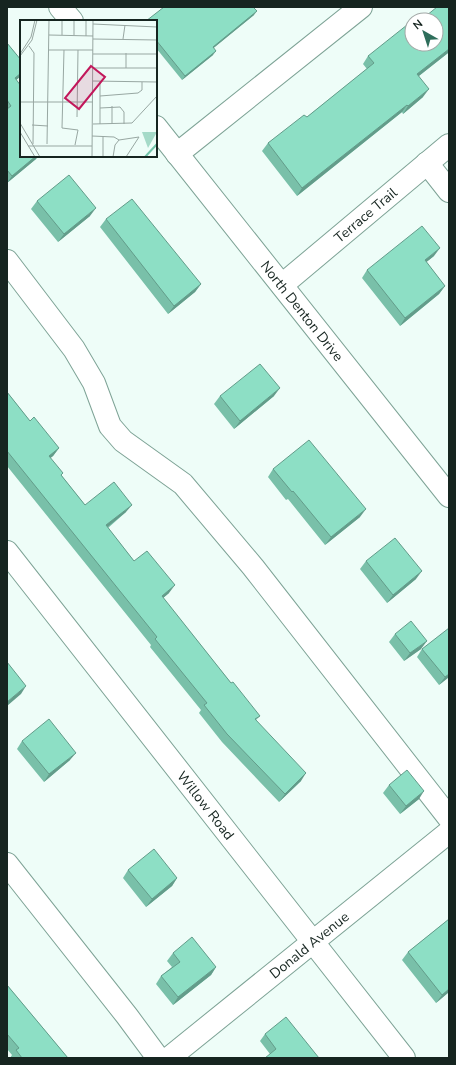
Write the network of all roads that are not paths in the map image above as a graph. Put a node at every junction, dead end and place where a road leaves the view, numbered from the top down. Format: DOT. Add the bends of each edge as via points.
graph roads {
  1 [pos="361,7"];
  2 [pos="157,128"];
  3 [pos="449,145"];
  4 [pos="177,154"];
  5 [pos="427,163"];
  6 [pos="449,190"];
  7 [pos="7,261"];
  8 [pos="282,285"];
  9 [pos="449,496"];
  10 [pos="7,552"];
  11 [pos="449,818"];
  12 [pos="449,832"];
  13 [pos="7,864"];
  14 [pos="313,942"];
  15 [pos="158,1058"];
  16 [pos="169,1058"];
  17 [pos="404,1058"];
  1 -- 4 [label="street"];
  2 -- 4 [label="street, North Denton Drive"];
  3 -- 5 [label="street, Terrace Trail"];
  4 -- 8 [label="street, North Denton Drive"];
  5 -- 6 [label="street"];
  5 -- 8 [label="street, Terrace Trail"];
  7 -- 11 [label="street" via="74,349 94,383 110,426 123,441 183,484 253,567"];
  8 -- 9 [label="street, North Denton Drive"];
  10 -- 14 [label="street, Willow Road"];
  12 -- 14 [label="street, Donald Avenue"];
  13 -- 15 [label="street"];
  14 -- 16 [label="street, Donald Avenue"];
  14 -- 17 [label="street, Willow Road"];
}
